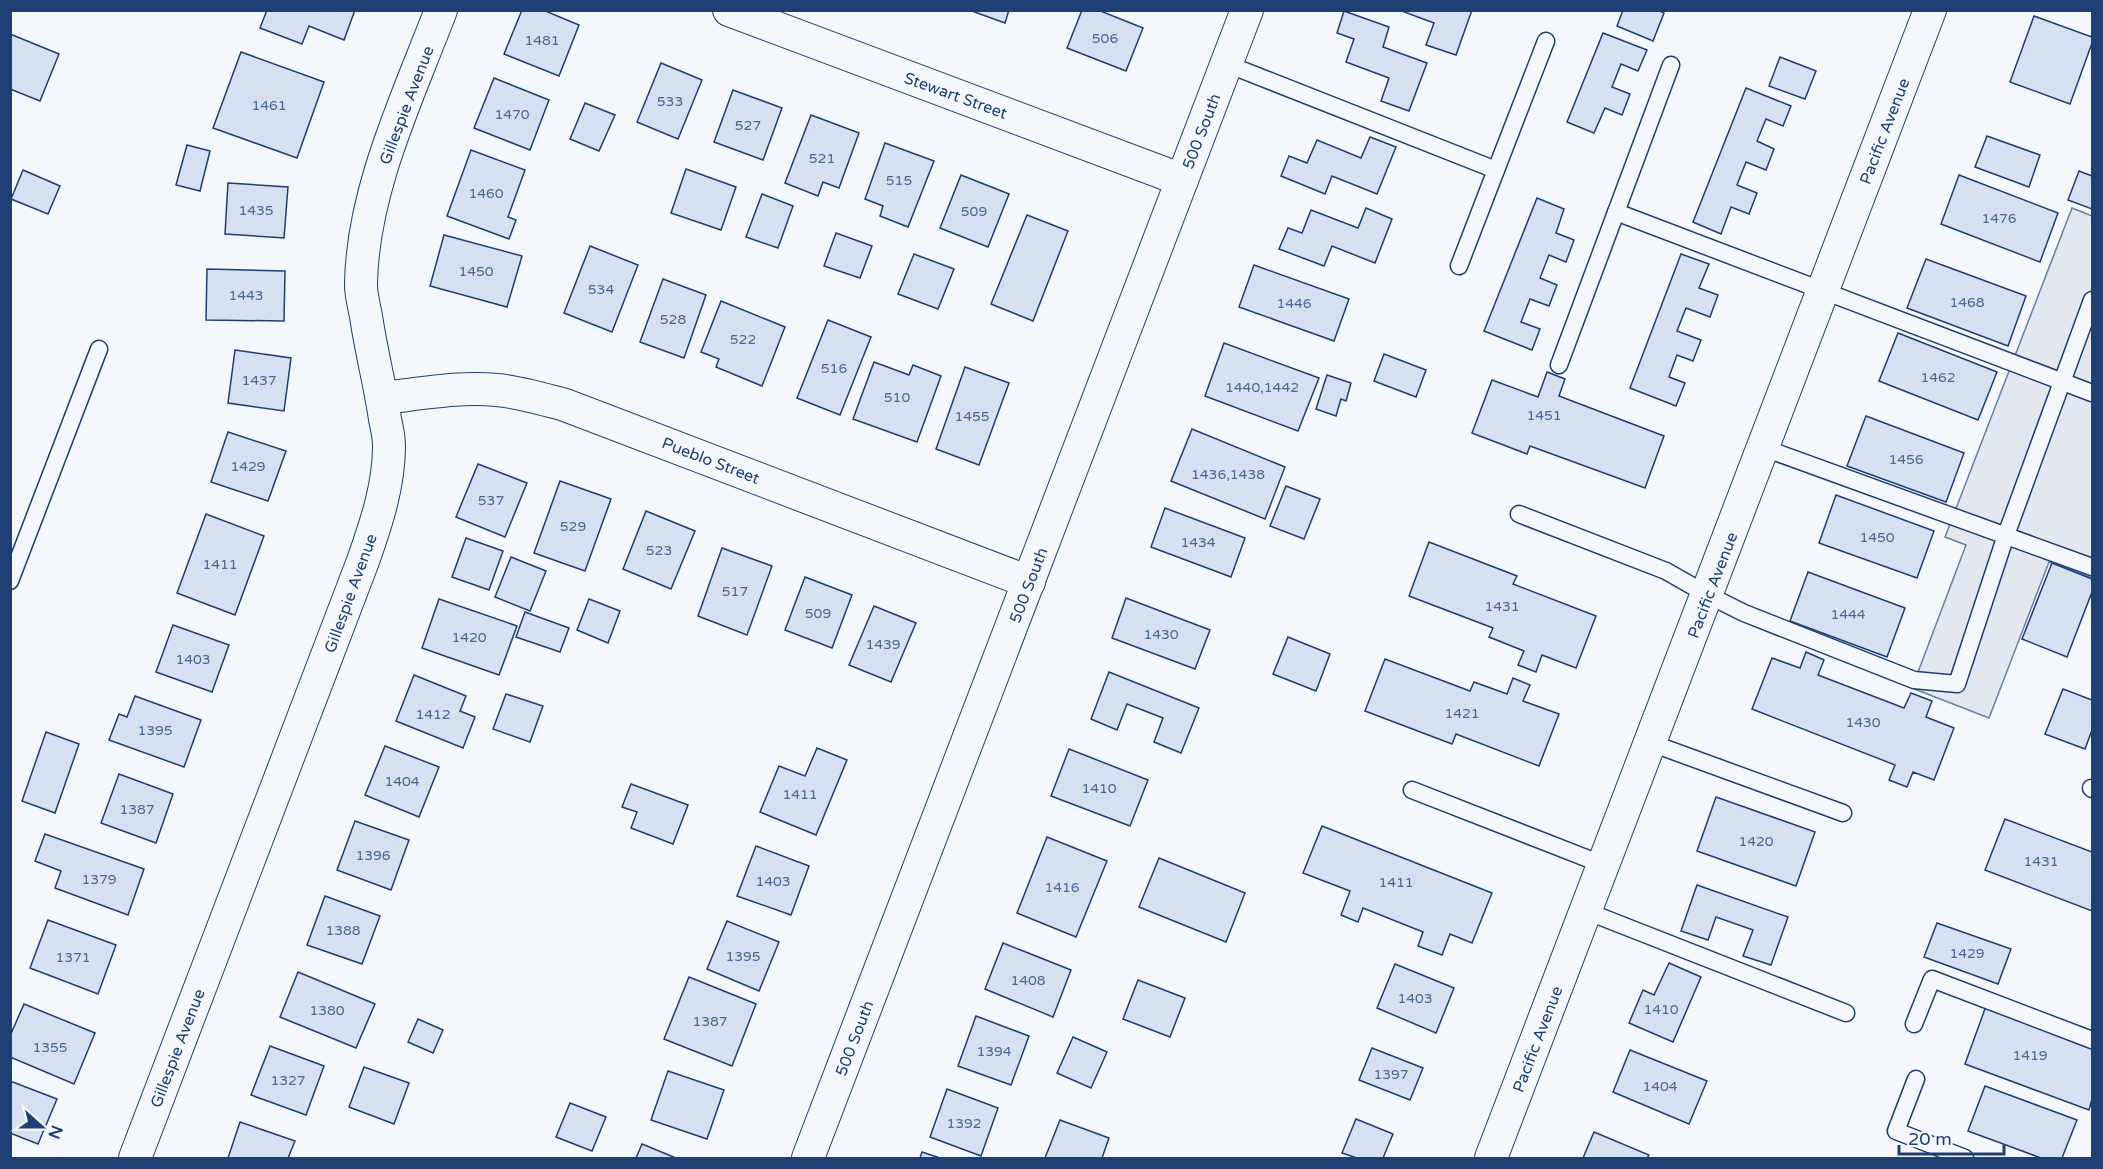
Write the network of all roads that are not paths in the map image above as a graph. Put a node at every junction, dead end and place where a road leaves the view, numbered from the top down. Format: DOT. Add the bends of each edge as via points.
graph roads {
  1 [pos="441,10"];
  2 [pos="729,10"];
  3 [pos="1247,10"];
  4 [pos="1930,10"];
  5 [pos="1546,41"];
  6 [pos="1227,64"];
  7 [pos="1671,65"];
  8 [pos="1496,170"];
  9 [pos="1182,180"];
  10 [pos="1616,212"];
  11 [pos="1459,266"];
  12 [pos="1824,291"];
  13 [pos="2092,300"];
  14 [pos="99,349"];
  15 [pos="1559,365"];
  16 [pos="2063,382"];
  17 [pos="2092,393"];
  18 [pos="382,398"];
  19 [pos="1764,448"];
  20 [pos="1519,514"];
  21 [pos="2006,535"];
  22 [pos="2092,567"];
  23 [pos="10,581"];
  24 [pos="1029,582"];
  25 [pos="1708,595"];
  26 [pos="1651,743"];
  27 [pos="1412,790"];
  28 [pos="1843,813"];
  29 [pos="1604,865"];
  30 [pos="1586,911"];
  31 [pos="1846,1013"];
  32 [pos="1914,1024"];
  33 [pos="2092,1040"];
  34 [pos="1916,1079"];
  35 [pos="135,1158"];
  36 [pos="808,1158"];
  37 [pos="1491,1158"];
  38 [pos="1965,1158"];
  1 -- 18 [label="street, Gillespie Avenue" via="382,165 363,251 361,287"];
  2 -- 9 [label="street, Stewart Street"];
  3 -- 6 [label="street, 500 South"];
  4 -- 12 [label="street, Pacific Avenue"];
  5 -- 8 [label="lane"];
  6 -- 8 [label="lane"];
  6 -- 9 [label="street, 500 South"];
  7 -- 10 [label="lane"];
  8 -- 11 [label="lane"];
  9 -- 24 [label="street, 500 South"];
  10 -- 12 [label="lane"];
  10 -- 15 [label="lane"];
  12 -- 16 [label="lane"];
  12 -- 19 [label="street, Pacific Avenue"];
  13 -- 16 [label="lane"];
  14 -- 23 [label="lane"];
  16 -- 17 [label="lane"];
  16 -- 21 [label="lane"];
  18 -- 24 [label="street, Pueblo Street" via="497,390 555,402"];
  18 -- 35 [label="street, Gillespie Avenue" via="389,444 388,473 377,519"];
  19 -- 21 [label="lane"];
  19 -- 25 [label="street, Pacific Avenue"];
  20 -- 25 [label="lane" via="1666,571"];
  21 -- 22 [label="lane"];
  21 -- 25 [label="lane" via="1957,684 1914,680"];
  24 -- 36 [label="street, 500 South"];
  25 -- 26 [label="street, Pacific Avenue"];
  26 -- 28 [label="lane"];
  26 -- 29 [label="street, Pacific Avenue"];
  27 -- 29 [label="lane"];
  29 -- 30 [label="street, Pacific Avenue"];
  30 -- 31 [label="lane"];
  30 -- 37 [label="street, Pacific Avenue"];
  32 -- 33 [label="lane" via="1932,979"];
  34 -- 38 [label="lane" via="1896,1131"];
}
